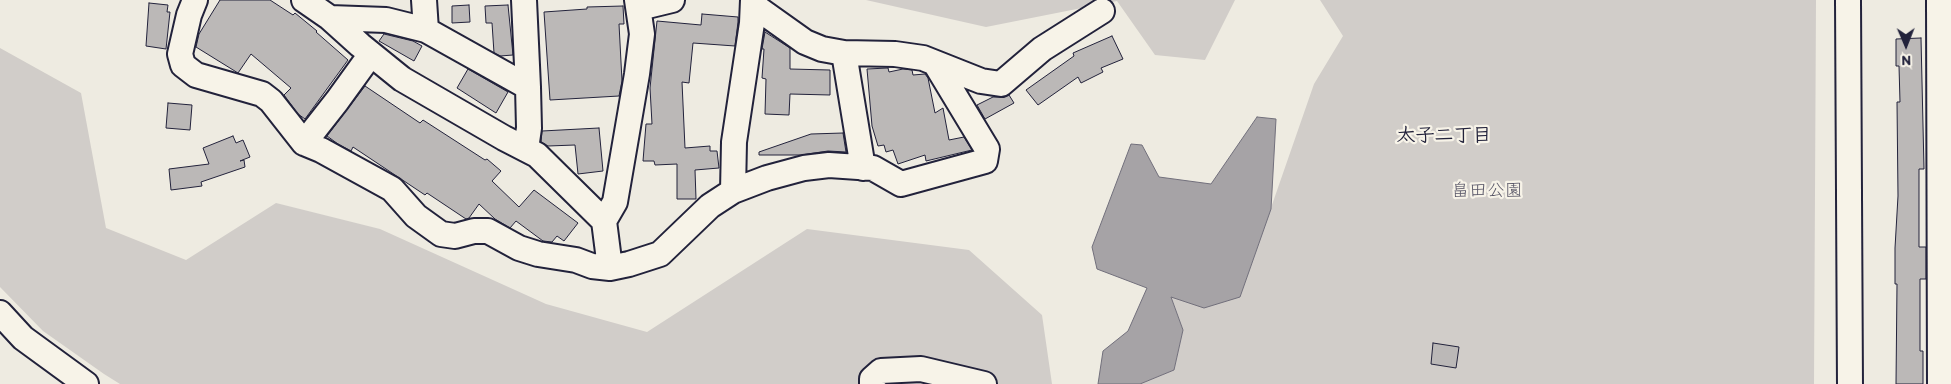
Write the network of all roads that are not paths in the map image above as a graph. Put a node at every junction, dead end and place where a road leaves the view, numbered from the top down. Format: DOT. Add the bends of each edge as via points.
graph roads {
  1 [pos="195,0"];
  2 [pos="304,0"];
  3 [pos="424,0"];
  4 [pos="524,0"];
  5 [pos="672,0"];
  6 [pos="1848,0"];
  7 [pos="1939,0"];
  8 [pos="753,2"];
  9 [pos="638,4"];
  10 [pos="1102,10"];
  11 [pos="330,18"];
  12 [pos="426,30"];
  13 [pos="844,53"];
  14 [pos="371,54"];
  15 [pos="935,63"];
  16 [pos="528,87"];
  17 [pos="1945,115"];
  18 [pos="304,143"];
  19 [pos="526,149"];
  20 [pos="863,168"];
  21 [pos="733,191"];
  22 [pos="604,222"];
  23 [pos="610,268"];
  24 [pos="0,313"];
  25 [pos="23,338"];
  26 [pos="0,340"];
  27 [pos="86,384"];
  28 [pos="872,384"];
  29 [pos="984,384"];
  30 [pos="1850,384"];
  31 [pos="1940,384"];
  1 -- 18 [label="street" via="180,54 183,65 196,75 262,94"];
  2 -- 11 [label="street"];
  3 -- 12 [label="street"];
  4 -- 16 [label="street"];
  5 -- 9 [label="street"];
  6 -- 30 [label="street"];
  7 -- 17 [label="street"];
  8 -- 13 [label="street" via="805,42"];
  8 -- 21 [label="street" via="734,142"];
  9 -- 22 [label="street" via="642,34 637,74 615,202"];
  10 -- 15 [label="street" via="1042,49 1001,84 981,81"];
  11 -- 12 [label="street" via="386,20"];
  11 -- 14 [label="street"];
  12 -- 16 [label="street"];
  13 -- 15 [label="street" via="895,54"];
  13 -- 20 [label="street"];
  14 -- 18 [label="street"];
  14 -- 19 [label="street" via="402,79"];
  15 -- 20 [label="street" via="987,149 985,161 901,184 873,168"];
  16 -- 19 [label="street"];
  17 -- 31 [label="street"];
  18 -- 23 [label="street" via="392,190 416,216 441,234 455,236 488,231 538,254"];
  19 -- 22 [label="street" via="537,155"];
  20 -- 21 [label="street" via="829,165 804,168"];
  21 -- 23 [label="street" via="710,206 660,254"];
  22 -- 23 [label="street"];
  24 -- 25 [label="street"];
  25 -- 26 [label="street"];
  25 -- 27 [label="street"];
  28 -- 29 [label="street" via="881,371 922,369"];
}
